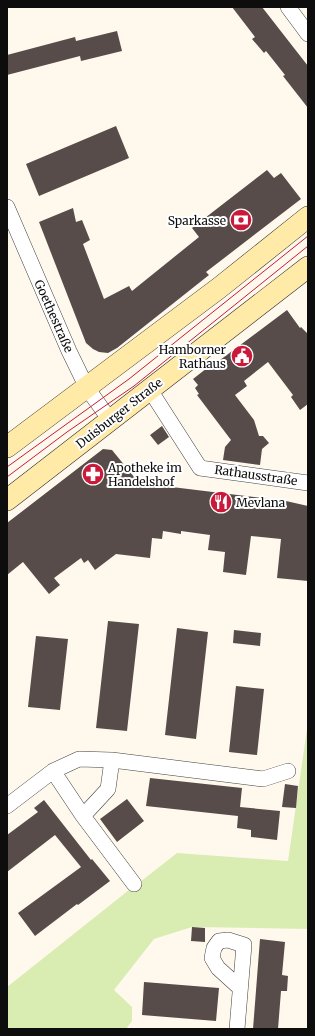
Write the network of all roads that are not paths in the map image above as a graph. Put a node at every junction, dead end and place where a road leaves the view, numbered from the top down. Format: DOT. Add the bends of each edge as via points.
graph roads {
  1 [pos="288,7"];
  2 [pos="308,34"];
  3 [pos="7,207"];
  4 [pos="308,216"];
  5 [pos="308,267"];
  6 [pos="87,388"];
  7 [pos="150,390"];
  8 [pos="110,420"];
  9 [pos="7,447"];
  10 [pos="308,483"];
  11 [pos="7,500"];
  12 [pos="112,760"];
  13 [pos="53,770"];
  14 [pos="288,771"];
  15 [pos="7,806"];
  16 [pos="83,816"];
  17 [pos="134,884"];
  18 [pos="240,988"];
  19 [pos="237,1029"];
  1 -- 2 [label="street"];
  3 -- 6 [label="street, Goethestraße"];
  4 -- 6 [label="main road" via="219,288"];
  5 -- 7 [label="main road, Duisburger Straße"];
  6 -- 8 [label="street, Goethestraße"];
  6 -- 9 [label="main road"];
  7 -- 8 [label="main road, Duisburger Straße"];
  7 -- 10 [label="street, Rathausstraße" via="200,468"];
  8 -- 11 [label="main road, Duisburger Straße"];
  12 -- 13 [label="street" via="78,759"];
  12 -- 14 [label="street" via="263,779"];
  12 -- 16 [label="street" via="108,789"];
  13 -- 15 [label="street"];
  13 -- 16 [label="street"];
  16 -- 17 [label="street"];
  18 -- 19 [label="street"];
}
